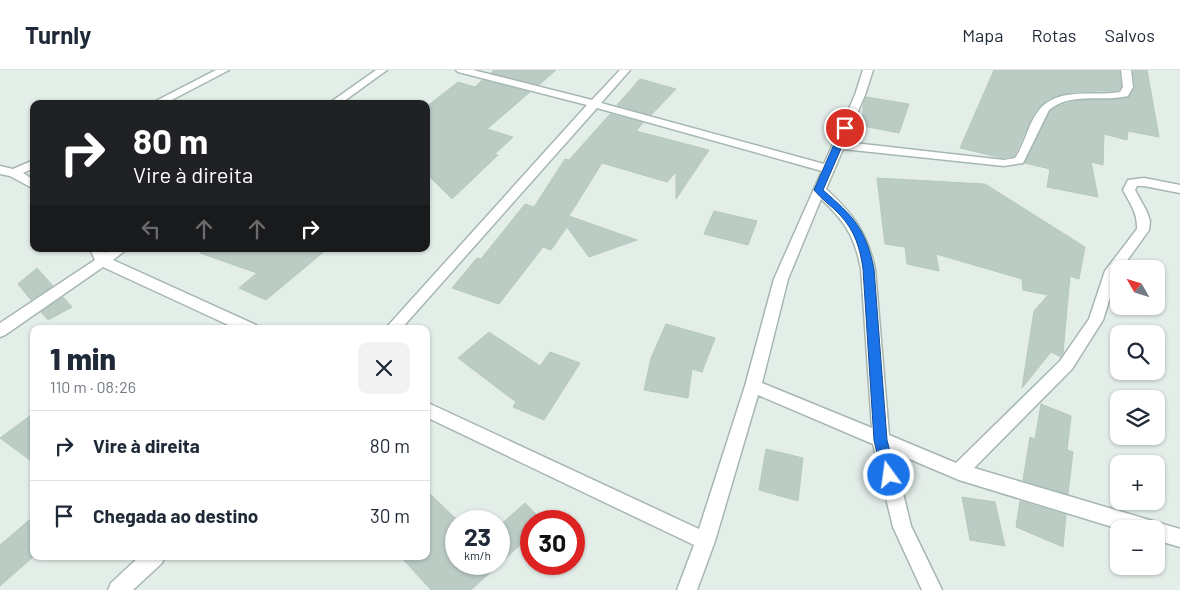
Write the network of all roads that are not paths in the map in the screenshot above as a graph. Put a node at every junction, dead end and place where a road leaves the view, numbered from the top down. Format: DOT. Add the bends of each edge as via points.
graph roads {
  1 [pos="224,70"];
  2 [pos="382,70"];
  3 [pos="461,70"];
  4 [pos="625,70"];
  5 [pos="868,70"];
  6 [pos="1126,70"];
  7 [pos="163,100"];
  8 [pos="338,100"];
  9 [pos="594,104"];
  10 [pos="838,145"];
  11 [pos="30,165"];
  12 [pos="828,169"];
  13 [pos="0,170"];
  14 [pos="14,173"];
  15 [pos="30,183"];
  16 [pos="1180,189"];
  17 [pos="819,190"];
  18 [pos="99,255"];
  19 [pos="243,325"];
  20 [pos="396,325"];
  21 [pos="0,331"];
  22 [pos="753,386"];
  23 [pos="430,412"];
  24 [pos="881,440"];
  25 [pos="959,472"];
  26 [pos="1119,520"];
  27 [pos="1165,534"];
  28 [pos="1180,538"];
  29 [pos="705,541"];
  30 [pos="151,560"];
  31 [pos="118,590"];
  32 [pos="687,590"];
  33 [pos="932,590"];
  1 -- 7 [label="street"];
  2 -- 8 [label="street"];
  3 -- 9 [label="street"];
  4 -- 9 [label="street"];
  5 -- 10 [label="street"];
  6 -- 10 [label="street" via="1128,87 1124,94 1111,98 1069,96 1049,104 1019,161 1004,163"];
  9 -- 12 [label="street"];
  9 -- 20 [label="street"];
  10 -- 12 [label="street"];
  11 -- 14 [label="street"];
  12 -- 17 [label="street"];
  13 -- 14 [label="street"];
  14 -- 15 [label="street"];
  16 -- 25 [label="street" via="1132,183 1129,190 1141,212 1143,230 1112,271 1096,320 1066,365"];
  17 -- 22 [label="street" via="781,279"];
  17 -- 24 [label="street" via="856,228 864,247"];
  18 -- 19 [label="street"];
  18 -- 21 [label="street"];
  22 -- 24 [label="street"];
  22 -- 29 [label="street"];
  23 -- 29 [label="street"];
  24 -- 25 [label="street"];
  24 -- 33 [label="street" via="902,528"];
  25 -- 26 [label="street"];
  27 -- 28 [label="street"];
  29 -- 32 [label="street"];
  30 -- 31 [label="street"];
}
